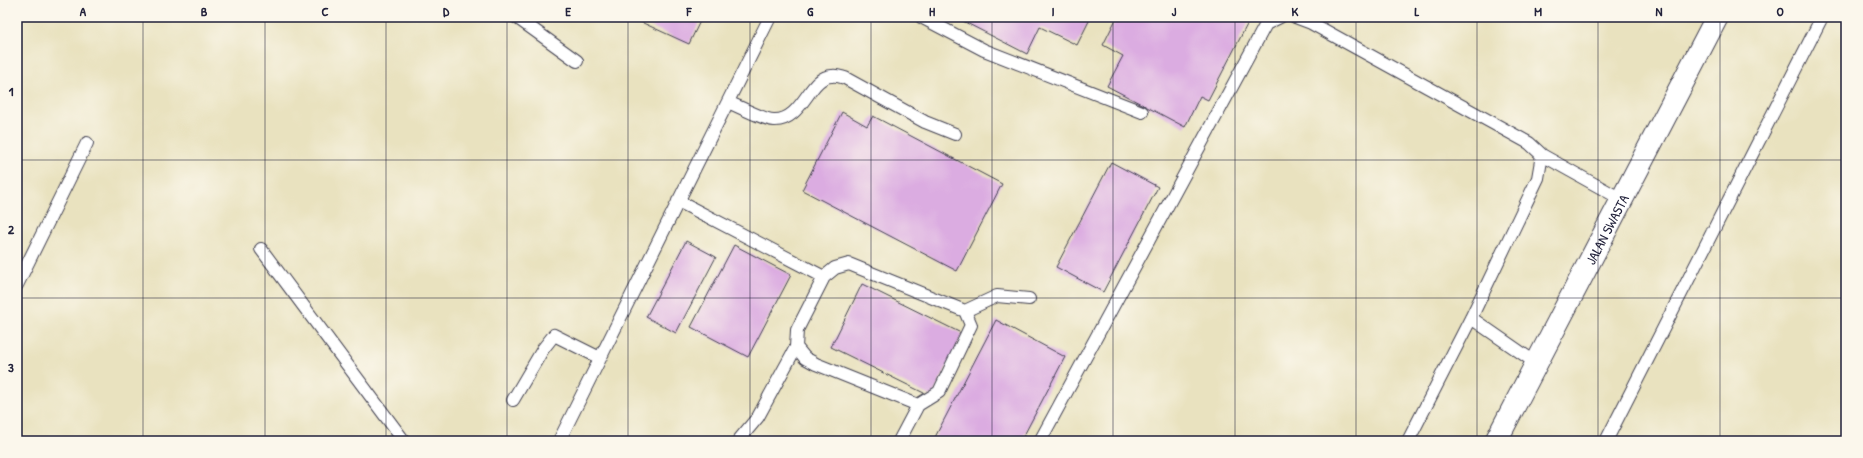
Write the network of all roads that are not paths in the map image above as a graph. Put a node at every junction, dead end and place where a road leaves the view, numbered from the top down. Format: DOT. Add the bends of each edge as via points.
graph roads {
  1 [pos="516,17"];
  2 [pos="770,17"];
  3 [pos="921,17"];
  4 [pos="1280,17"];
  5 [pos="1295,17"];
  6 [pos="1717,17"];
  7 [pos="1822,17"];
  8 [pos="577,61"];
  9 [pos="728,102"];
  10 [pos="1142,112"];
  11 [pos="955,134"];
  12 [pos="87,143"];
  13 [pos="1542,155"];
  14 [pos="1621,199"];
  15 [pos="678,201"];
  16 [pos="260,249"];
  17 [pos="824,277"];
  18 [pos="17,285"];
  19 [pos="1029,299"];
  20 [pos="965,311"];
  21 [pos="1471,318"];
  22 [pos="796,347"];
  23 [pos="600,358"];
  24 [pos="1536,363"];
  25 [pos="513,400"];
  26 [pos="918,406"];
  27 [pos="404,441"];
  28 [pos="559,441"];
  29 [pos="738,441"];
  30 [pos="899,441"];
  31 [pos="1040,441"];
  32 [pos="1408,441"];
  33 [pos="1496,441"];
  34 [pos="1606,441"];
  1 -- 8 [label="lane"];
  2 -- 9 [label="lane"];
  3 -- 10 [label="lane" via="984,50"];
  4 -- 31 [label="lane" via="1266,24"];
  5 -- 13 [label="lane" via="1311,23 1529,143"];
  6 -- 14 [label="street, JALAN SWASTA"];
  7 -- 34 [label="lane"];
  9 -- 11 [label="lane" via="772,120 786,119 804,102 821,80 832,75 845,78 926,122"];
  9 -- 15 [label="lane"];
  12 -- 18 [label="lane"];
  13 -- 14 [label="lane"];
  13 -- 21 [label="lane" via="1538,178"];
  14 -- 24 [label="street, JALAN SWASTA"];
  15 -- 17 [label="lane"];
  15 -- 23 [label="lane"];
  16 -- 27 [label="lane"];
  17 -- 20 [label="lane" via="835,268 849,264"];
  17 -- 22 [label="lane" via="797,330"];
  19 -- 20 [label="lane" via="997,296"];
  20 -- 26 [label="lane" via="971,325 939,392"];
  21 -- 24 [label="lane"];
  21 -- 32 [label="lane"];
  22 -- 26 [label="lane" via="805,358 816,364"];
  22 -- 29 [label="lane" via="758,417"];
  23 -- 25 [label="lane" via="554,335"];
  23 -- 28 [label="lane"];
  24 -- 33 [label="street, JALAN SWASTA"];
  26 -- 30 [label="lane"];
}
